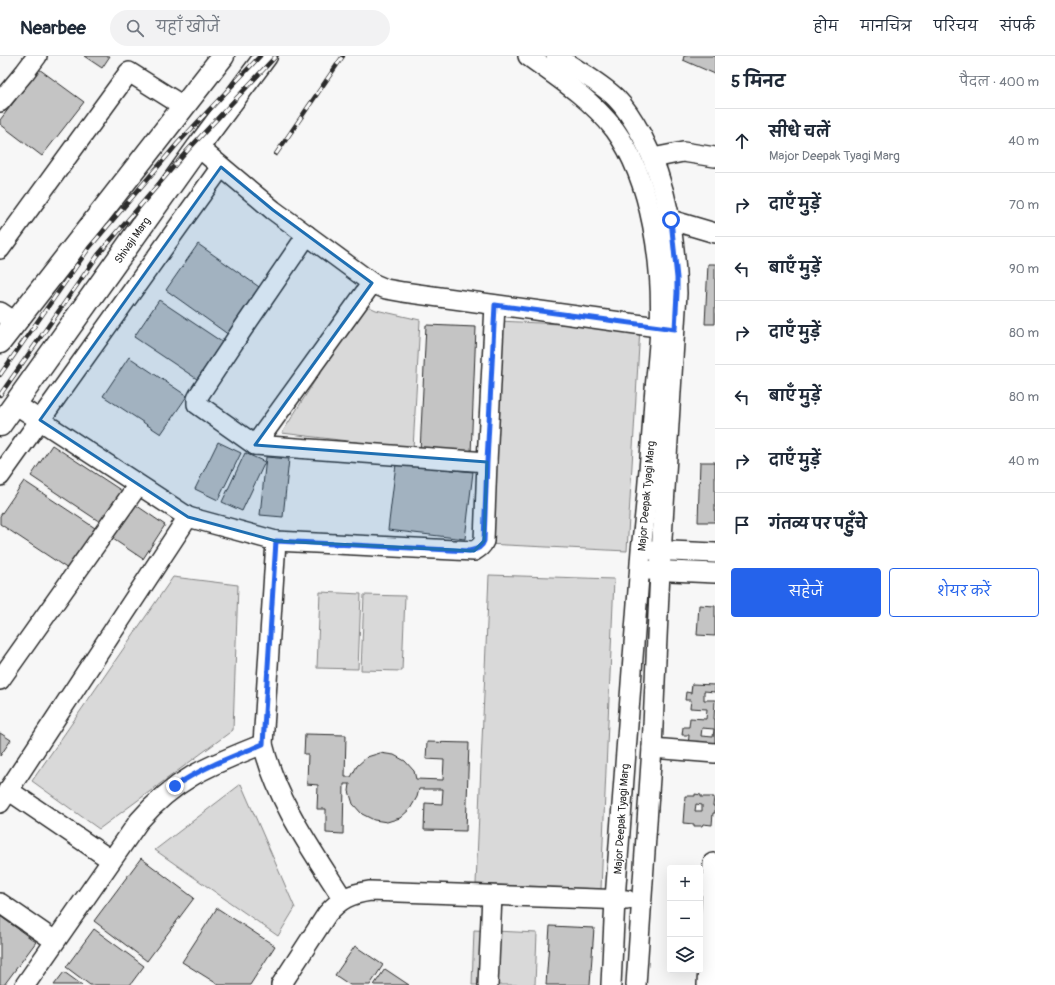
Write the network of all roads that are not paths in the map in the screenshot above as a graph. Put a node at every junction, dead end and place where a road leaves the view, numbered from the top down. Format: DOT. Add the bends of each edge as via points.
graph roads {
  1 [pos="37,56"];
  2 [pos="223,56"];
  3 [pos="266,56"];
  4 [pos="528,56"];
  5 [pos="556,56"];
  6 [pos="0,102"];
  7 [pos="183,106"];
  8 [pos="198,147"];
  9 [pos="715,157"];
  10 [pos="653,158"];
  11 [pos="220,166"];
  12 [pos="671,220"];
  13 [pos="715,233"];
  14 [pos="307,235"];
  15 [pos="0,249"];
  16 [pos="372,283"];
  17 [pos="495,305"];
  18 [pos="8,317"];
  19 [pos="668,328"];
  20 [pos="0,342"];
  21 [pos="15,404"];
  22 [pos="40,420"];
  23 [pos="0,425"];
  24 [pos="255,446"];
  25 [pos="487,462"];
  26 [pos="0,476"];
  27 [pos="138,485"];
  28 [pos="188,517"];
  29 [pos="276,541"];
  30 [pos="641,550"];
  31 [pos="662,551"];
  32 [pos="715,554"];
  33 [pos="641,569"];
  34 [pos="660,571"];
  35 [pos="715,573"];
  36 [pos="0,680"];
  37 [pos="263,744"];
  38 [pos="652,748"];
  39 [pos="715,753"];
  40 [pos="4,796"];
  41 [pos="111,860"];
  42 [pos="713,863"];
  43 [pos="492,896"];
  44 [pos="343,899"];
  45 [pos="615,899"];
  46 [pos="642,900"];
  47 [pos="0,903"];
  48 [pos="55,941"];
  49 [pos="712,942"];
  50 [pos="25,985"];
  51 [pos="280,985"];
  52 [pos="488,985"];
  53 [pos="611,985"];
  54 [pos="636,985"];
  55 [pos="707,985"];
  1 -- 6 [label="street"];
  2 -- 7 [label="main road"];
  3 -- 8 [label="main road, Shivaji Marg"];
  4 -- 19 [label="street, Major Deepak Tyagi Marg" via="568,85 603,116 632,160 654,233"];
  5 -- 10 [label="street, Major Deepak Tyagi Marg" via="617,99 638,128"];
  7 -- 15 [label="street" via="129,72"];
  7 -- 18 [label="main road"];
  8 -- 11 [label="street"];
  8 -- 21 [label="main road, Shivaji Marg"];
  9 -- 10 [label="street" via="683,152"];
  10 -- 12 [label="street, Major Deepak Tyagi Marg"];
  11 -- 14 [label="street"];
  11 -- 22 [label="street"];
  12 -- 13 [label="street"];
  12 -- 19 [label="street, Major Deepak Tyagi Marg" via="677,286"];
  14 -- 16 [label="street"];
  14 -- 24 [label="street" via="197,399 200,407"];
  16 -- 17 [label="street" via="402,292"];
  16 -- 24 [label="street"];
  17 -- 19 [label="street"];
  17 -- 25 [label="street"];
  18 -- 20 [label="main road"];
  19 -- 30 [label="street, Major Deepak Tyagi Marg"];
  19 -- 31 [label="street, Major Deepak Tyagi Marg"];
  21 -- 22 [label="street"];
  21 -- 23 [label="main road, Shivaji Marg"];
  22 -- 26 [label="street"];
  22 -- 27 [label="street"];
  24 -- 25 [label="street"];
  25 -- 29 [label="street" via="484,541 483,545 474,551"];
  27 -- 28 [label="street"];
  27 -- 36 [label="street"];
  28 -- 29 [label="street"];
  28 -- 40 [label="street"];
  29 -- 37 [label="street"];
  30 -- 31 [label="street"];
  30 -- 33 [label="street, Major Deepak Tyagi Marg"];
  31 -- 32 [label="street"];
  31 -- 34 [label="street, Major Deepak Tyagi Marg"];
  33 -- 34 [label="street"];
  33 -- 45 [label="street, Major Deepak Tyagi Marg"];
  34 -- 35 [label="street"];
  34 -- 38 [label="street, Major Deepak Tyagi Marg"];
  37 -- 41 [label="street" via="212,764 175,786 139,821"];
  37 -- 44 [label="street" via="281,795"];
  38 -- 39 [label="street"];
  38 -- 46 [label="street, Major Deepak Tyagi Marg"];
  40 -- 41 [label="street"];
  41 -- 48 [label="street"];
  42 -- 49 [label="street"];
  43 -- 44 [label="street" via="370,891 356,893"];
  43 -- 45 [label="street"];
  43 -- 52 [label="street"];
  44 -- 51 [label="street" via="327,914"];
  45 -- 46 [label="street"];
  45 -- 53 [label="street, Major Deepak Tyagi Marg"];
  46 -- 54 [label="street, Major Deepak Tyagi Marg"];
  47 -- 48 [label="street"];
  48 -- 50 [label="street"];
  49 -- 55 [label="street"];
}
